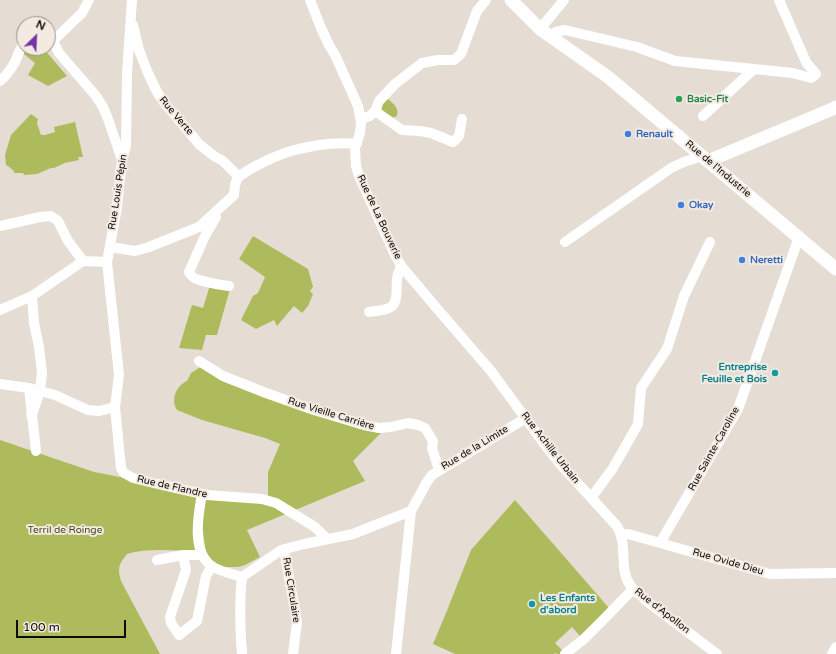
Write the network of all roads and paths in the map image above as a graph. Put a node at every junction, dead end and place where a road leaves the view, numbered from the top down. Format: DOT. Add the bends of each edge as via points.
graph roads {
  1 [pos="88,0"];
  2 [pos="132,0"];
  3 [pos="310,0"];
  4 [pos="486,0"];
  5 [pos="511,0"];
  6 [pos="564,0"];
  7 [pos="779,0"];
  8 [pos="130,16"];
  9 [pos="545,32"];
  10 [pos="56,36"];
  11 [pos="56,48"];
  12 [pos="17,56"];
  13 [pos="754,68"];
  14 [pos="0,81"];
  15 [pos="836,107"];
  16 [pos="375,111"];
  17 [pos="703,116"];
  18 [pos="361,119"];
  19 [pos="462,119"];
  20 [pos="357,144"];
  21 [pos="705,159"];
  22 [pos="122,160"];
  23 [pos="239,177"];
  24 [pos="222,207"];
  25 [pos="0,226"];
  26 [pos="799,237"];
  27 [pos="565,242"];
  28 [pos="710,242"];
  29 [pos="110,247"];
  30 [pos="83,261"];
  31 [pos="107,262"];
  32 [pos="402,267"];
  33 [pos="836,269"];
  34 [pos="229,286"];
  35 [pos="32,296"];
  36 [pos="0,310"];
  37 [pos="369,312"];
  38 [pos="481,359"];
  39 [pos="199,361"];
  40 [pos="0,384"];
  41 [pos="29,388"];
  42 [pos="42,392"];
  43 [pos="115,407"];
  44 [pos="31,415"];
  45 [pos="526,418"];
  46 [pos="36,451"];
  47 [pos="439,470"];
  48 [pos="202,494"];
  49 [pos="591,498"];
  50 [pos="411,511"];
  51 [pos="621,534"];
  52 [pos="327,539"];
  53 [pos="660,543"];
  54 [pos="284,550"];
  55 [pos="202,554"];
  56 [pos="182,555"];
  57 [pos="157,560"];
  58 [pos="212,566"];
  59 [pos="836,573"];
  60 [pos="242,577"];
  61 [pos="633,589"];
  62 [pos="836,647"];
  63 [pos="566,653"];
  64 [pos="242,654"];
  65 [pos="293,654"];
  66 [pos="396,654"];
  67 [pos="717,654"];
  68 [pos="832,654"];
  1 -- 10 [label="street" via="82,13"];
  2 -- 8 [label="street, Rue Louis Pépin"];
  3 -- 18 [label="street, Rue de La Bouverie" via="357,102"];
  4 -- 16 [label="street" via="477,12 461,54 454,60 422,63 395,84"];
  5 -- 9 [label="main road, Rue de l'Industrie"];
  6 -- 9 [label="street"];
  7 -- 13 [label="street" via="806,62 816,74 812,78"];
  8 -- 22 [label="street, Rue Louis Pépin" via="126,146"];
  8 -- 23 [label="street, Rue Verte" via="139,50 156,92 199,144 223,161"];
  9 -- 13 [label="street" via="565,30 637,47 675,60"];
  9 -- 21 [label="main road, Rue de l'Industrie" via="608,77"];
  11 -- 22 [label="street" via="103,107"];
  12 -- 14 [label="street"];
  13 -- 17 [label="street"];
  15 -- 21 [label="main road"];
  16 -- 18 [label="street"];
  16 -- 19 [label="street" via="402,130 431,133 453,142 459,136"];
  18 -- 20 [label="street, Rue de La Bouverie"];
  20 -- 23 [label="street" via="338,143 296,150 276,156"];
  20 -- 32 [label="street, Rue de La Bouverie" via="355,155 358,172"];
  21 -- 26 [label="main road, Rue de l'Industrie"];
  21 -- 27 [label="street" via="684,162 671,168"];
  22 -- 29 [label="street, Rue Louis Pépin"];
  23 -- 24 [label="street" via="235,183 234,195"];
  24 -- 29 [label="street" via="199,227 149,247 135,250"];
  24 -- 34 [label="street" via="205,236 190,272 194,278"];
  25 -- 30 [label="street" via="51,216 58,221 68,241"];
  26 -- 33 [label="main road, Rue de l'Industrie"];
  26 -- 53 [label="street, Rue Sainte-Caroline" via="738,409"];
  28 -- 49 [label="street" via="684,296 667,349 642,388 638,424 613,468"];
  29 -- 31 [label="street, Rue Louis Pépin"];
  30 -- 31 [label="street"];
  30 -- 35 [label="street"];
  31 -- 43 [label="street, Rue de Flandre" via="119,375"];
  32 -- 37 [label="street" via="397,275 394,304 389,308"];
  32 -- 38 [label="street, Rue de La Bouverie"];
  35 -- 36 [label="street"];
  35 -- 42 [label="street"];
  38 -- 45 [label="street, Rue Achille Urbain"];
  39 -- 47 [label="street, Rue Vieille Carrière" via="224,376 266,394 314,410 379,428 408,423 425,428 433,441 432,448"];
  40 -- 41 [label="street"];
  41 -- 42 [label="street"];
  41 -- 44 [label="street"];
  42 -- 43 [label="street" via="88,410 98,411"];
  42 -- 44 [label="street"];
  43 -- 48 [label="street, Rue de Flandre" via="121,468 124,473 139,480"];
  44 -- 46 [label="street"];
  45 -- 47 [label="street, Rue de la Limite"];
  45 -- 49 [label="street, Rue Achille Urbain" via="562,466"];
  47 -- 50 [label="street, Rue de la Limite" via="427,482"];
  48 -- 52 [label="street, Rue de Flandre" via="262,499 276,503 315,527"];
  48 -- 55 [label="street" via="198,534"];
  49 -- 51 [label="street, Rue Achille Urbain"];
  50 -- 52 [label="street" via="353,534"];
  50 -- 66 [label="street"];
  51 -- 53 [label="street, Rue Ovide Dieu"];
  51 -- 61 [label="street, Rue d'Apollon" via="626,575"];
  52 -- 54 [label="street"];
  53 -- 59 [label="street, Rue Ovide Dieu" via="770,574"];
  54 -- 60 [label="street"];
  54 -- 65 [label="street, Rue Circulaire" via="297,622"];
  55 -- 56 [label="street"];
  55 -- 58 [label="street"];
  56 -- 57 [label="street"];
  56 -- 58 [label="street" via="186,570 170,617 179,635 197,621 206,576"];
  58 -- 60 [label="street"];
  60 -- 64 [label="street" via="239,615"];
  61 -- 63 [label="street" via="606,618"];
  61 -- 67 [label="street, Rue d'Apollon"];
  62 -- 68 [label="street"];
}
